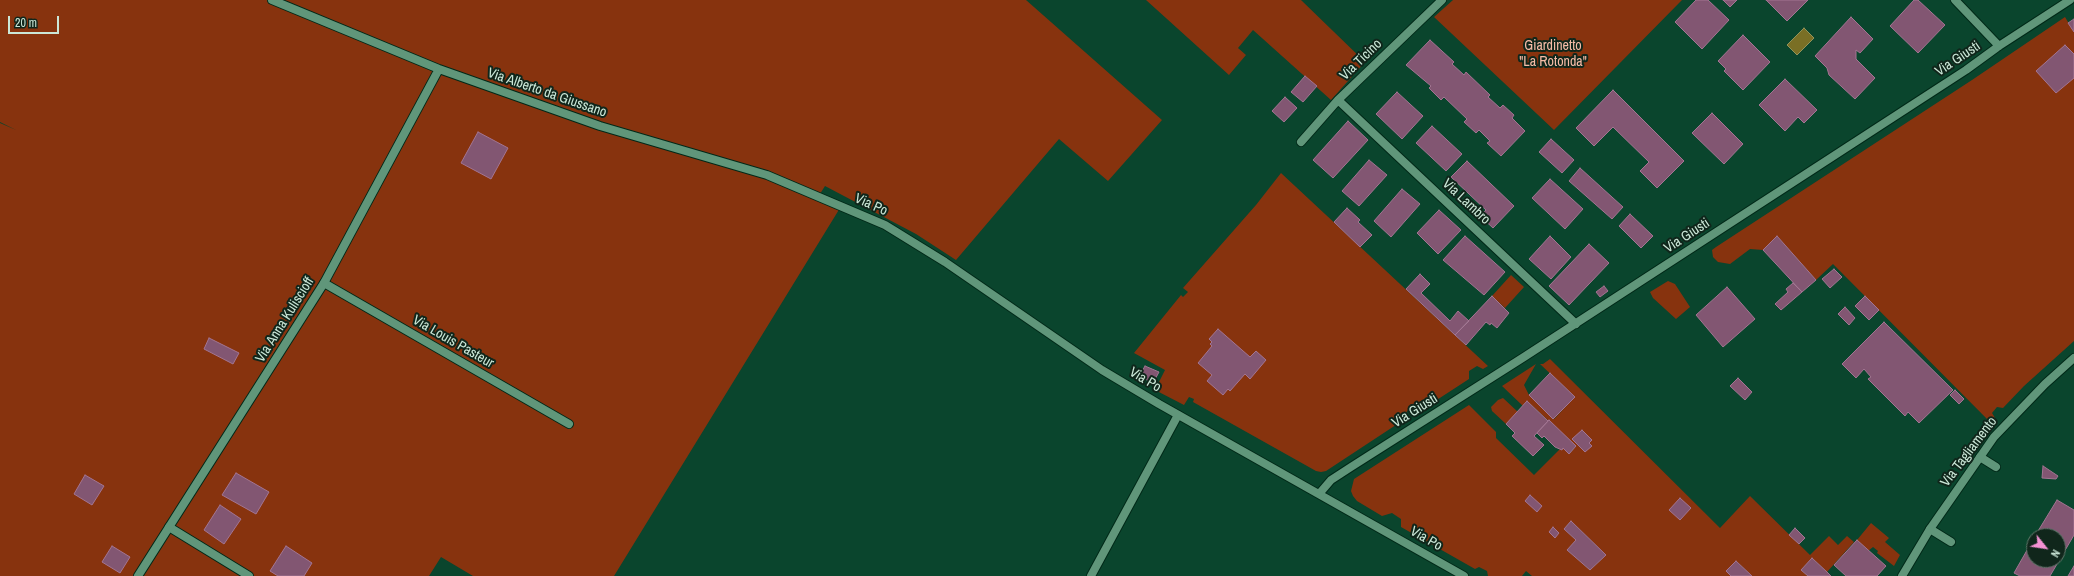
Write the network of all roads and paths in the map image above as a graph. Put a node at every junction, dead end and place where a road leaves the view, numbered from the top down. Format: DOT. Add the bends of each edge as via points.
graph roads {
  1 [pos="272,0"];
  2 [pos="1442,0"];
  3 [pos="1955,0"];
  4 [pos="2070,0"];
  5 [pos="1999,46"];
  6 [pos="439,69"];
  7 [pos="1338,100"];
  8 [pos="1301,142"];
  9 [pos="819,196"];
  10 [pos="324,283"];
  11 [pos="1576,324"];
  12 [pos="2074,358"];
  13 [pos="1178,415"];
  14 [pos="569,424"];
  15 [pos="1980,457"];
  16 [pos="1996,467"];
  17 [pos="1319,494"];
  18 [pos="169,526"];
  19 [pos="1930,529"];
  20 [pos="1951,542"];
  21 [pos="138,576"];
  22 [pos="249,576"];
  23 [pos="1091,576"];
  24 [pos="1464,576"];
  25 [pos="1902,576"];
  1 -- 6 [label="street, Via Alberto da Giussano"];
  2 -- 7 [label="street, Via Ticino"];
  3 -- 5 [label="street"];
  4 -- 5 [label="street, Via Giusti"];
  5 -- 11 [label="street, Via Giusti"];
  6 -- 9 [label="street, Via Alberto da Giussano" via="600,126 767,175"];
  6 -- 10 [label="street, Via Anna Kuliscioff"];
  7 -- 8 [label="street, Via Ticino"];
  7 -- 11 [label="street, Via Lambro"];
  9 -- 13 [label="street, Via Po" via="886,225 945,262 1102,370"];
  10 -- 14 [label="street, Via Louis Pasteur"];
  10 -- 18 [label="street, Via Anna Kuliscioff"];
  11 -- 17 [label="street, Via Giusti" via="1350,467 1331,480"];
  12 -- 15 [label="street, Via Tagliamento" via="2006,423"];
  13 -- 17 [label="street, Via Po"];
  13 -- 23 [label="street"];
  15 -- 16 [label="street"];
  15 -- 19 [label="street, Via Tagliamento"];
  17 -- 24 [label="street, Via Po"];
  18 -- 21 [label="street, Via Anna Kuliscioff"];
  18 -- 22 [label="street"];
  19 -- 20 [label="street"];
  19 -- 25 [label="street, Via Tagliamento"];
}
